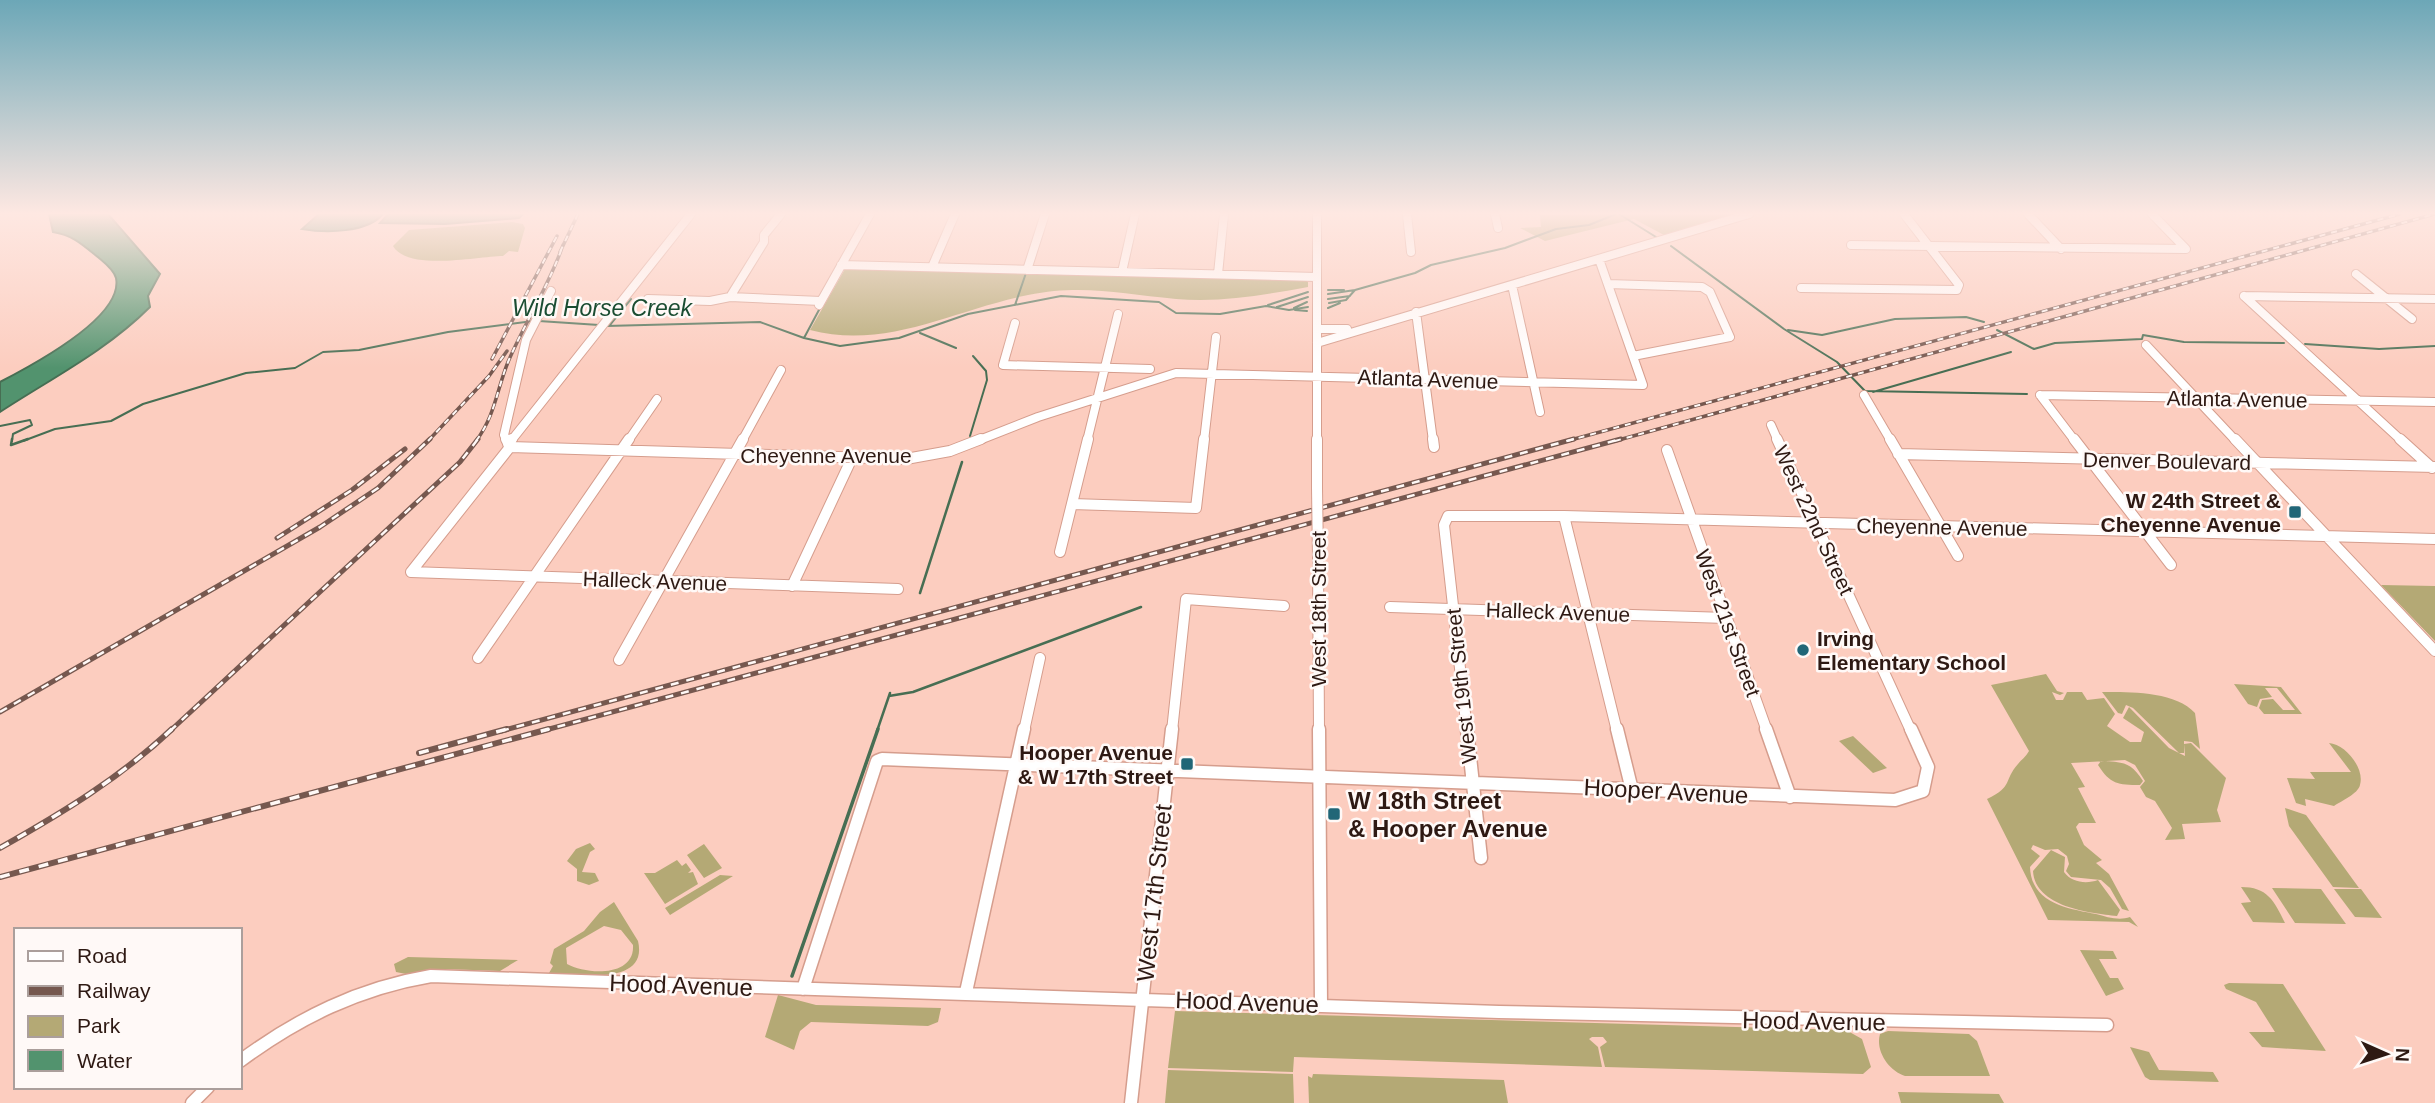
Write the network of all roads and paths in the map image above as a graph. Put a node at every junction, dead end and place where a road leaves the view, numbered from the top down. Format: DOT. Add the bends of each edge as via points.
graph roads {
  1 [pos="651,265"];
  2 [pos="750,265"];
  3 [pos="841,265"];
  4 [pos="863,265"];
  5 [pos="1028,265"];
  6 [pos="1123,265"];
  7 [pos="1219,265"];
  8 [pos="1317,265"];
  9 [pos="1577,265"];
  10 [pos="1601,265"];
  11 [pos="1944,265"];
  12 [pos="932,267"];
  13 [pos="1027,270"];
  14 [pos="1122,272"];
  15 [pos="1218,274"];
  16 [pos="2356,274"];
  17 [pos="1317,277"];
  18 [pos="1608,284"];
  19 [pos="1511,285"];
  20 [pos="1801,288"];
  21 [pos="551,291"];
  22 [pos="730,297"];
  23 [pos="2385,298"];
  24 [pos="648,299"];
  25 [pos="2435,299"];
  26 [pos="1416,312"];
  27 [pos="1118,314"];
  28 [pos="2412,319"];
  29 [pos="1016,323"];
  30 [pos="1368,327"];
  31 [pos="1317,329"];
  32 [pos="1216,337"];
  33 [pos="1317,343"];
  34 [pos="2146,345"];
  35 [pos="1633,356"];
  36 [pos="1104,369"];
  37 [pos="1150,369"];
  38 [pos="781,370"];
  39 [pos="1214,374"];
  40 [pos="1318,376"];
  41 [pos="1424,379"];
  42 [pos="1533,382"];
  43 [pos="1864,396"];
  44 [pos="1100,397"];
  45 [pos="2197,398"];
  46 [pos="657,399"];
  47 [pos="2359,401"];
  48 [pos="2435,402"];
  49 [pos="1540,412"];
  50 [pos="1771,425"];
  51 [pos="507,442"];
  52 [pos="1434,447"];
  53 [pos="1667,450"];
  54 [pos="621,451"];
  55 [pos="1898,454"];
  56 [pos="735,455"];
  57 [pos="852,458"];
  58 [pos="2090,460"];
  59 [pos="2257,463"];
  60 [pos="2434,468"];
  61 [pos="1072,505"];
  62 [pos="1448,516"];
  63 [pos="1564,516"];
  64 [pos="1692,521"];
  65 [pos="1816,525"];
  66 [pos="1942,527"];
  67 [pos="2146,532"];
  68 [pos="2326,537"];
  69 [pos="2435,539"];
  70 [pos="1060,552"];
  71 [pos="1958,556"];
  72 [pos="2171,565"];
  73 [pos="534,577"];
  74 [pos="663,583"];
  75 [pos="792,586"];
  76 [pos="898,589"];
  77 [pos="1284,606"];
  78 [pos="1390,607"];
  79 [pos="1453,609"];
  80 [pos="1588,614"];
  81 [pos="1726,618"];
  82 [pos="2435,651"];
  83 [pos="1040,658"];
  84 [pos="478,659"];
  85 [pos="619,660"];
  86 [pos="1016,764"];
  87 [pos="1928,767"];
  88 [pos="1167,771"];
  89 [pos="1319,776"];
  90 [pos="1472,783"];
  91 [pos="1632,790"];
  92 [pos="1790,797"];
  93 [pos="1481,858"];
  94 [pos="803,989"];
  95 [pos="966,992"];
  96 [pos="1142,999"];
  97 [pos="1321,1004"];
  98 [pos="2107,1025"];
  99 [pos="242,1060"];
  100 [pos="206,1089"];
  101 [pos="192,1103"];
  102 [pos="1131,1103"];
  1 -- 51 [label="street"];
  2 -- 22 [label="street"];
  3 -- 22 [label="street" via="820,303"];
  4 -- 12 [label="street"];
  5 -- 13 [label="street"];
  6 -- 14 [label="street"];
  7 -- 15 [label="street"];
  8 -- 17 [label="street, West 18th Street"];
  9 -- 19 [label="street"];
  10 -- 18 [label="street"];
  11 -- 20 [label="street" via="1959,285 1957,290"];
  12 -- 13 [label="street"];
  13 -- 14 [label="street"];
  14 -- 15 [label="street"];
  15 -- 17 [label="street"];
  16 -- 23 [label="street"];
  17 -- 31 [label="street, West 18th Street"];
  18 -- 35 [label="street"];
  18 -- 35 [label="street" via="1702,287 1710,292 1730,337"];
  19 -- 26 [label="street"];
  19 -- 42 [label="street"];
  21 -- 51 [label="street" via="526,340"];
  22 -- 24 [label="street" via="710,301"];
  23 -- 25 [label="street"];
  23 -- 28 [label="street"];
  23 -- 47 [label="street" via="2244,296"];
  26 -- 30 [label="street"];
  26 -- 41 [label="street"];
  27 -- 36 [label="street"];
  29 -- 36 [label="street" via="1003,365"];
  30 -- 31 [label="street"];
  30 -- 33 [label="street"];
  31 -- 33 [label="street, West 18th Street"];
  32 -- 39 [label="street"];
  33 -- 40 [label="street, West 18th Street"];
  34 -- 45 [label="street"];
  35 -- 42 [label="street, Atlanta Avenue" via="1643,385"];
  36 -- 37 [label="street"];
  36 -- 44 [label="street"];
  38 -- 56 [label="street"];
  39 -- 40 [label="street, Atlanta Avenue"];
  39 -- 44 [label="street, Cheyenne Avenue" via="1176,373"];
  39 -- 61 [label="street" via="1196,508"];
  40 -- 41 [label="street, Atlanta Avenue"];
  40 -- 89 [label="street, West 18th Street, bridge"];
  41 -- 42 [label="street, Atlanta Avenue"];
  41 -- 52 [label="street"];
  42 -- 49 [label="street"];
  43 -- 55 [label="street"];
  44 -- 57 [label="street, Cheyenne Avenue" via="950,451 906,459"];
  44 -- 61 [label="street"];
  45 -- 47 [label="street, Atlanta Avenue"];
  45 -- 58 [label="street, Atlanta Avenue" via="2040,395"];
  45 -- 59 [label="street"];
  46 -- 54 [label="street"];
  47 -- 48 [label="street, Atlanta Avenue"];
  47 -- 60 [label="street"];
  50 -- 65 [label="street, West 22nd Street"];
  51 -- 54 [label="street, Cheyenne Avenue"];
  51 -- 73 [label="street, Halleck Avenue" via="411,572"];
  53 -- 64 [label="street, West 21st Street"];
  54 -- 56 [label="street, Cheyenne Avenue"];
  54 -- 73 [label="street"];
  55 -- 58 [label="street, Denver Boulevard"];
  55 -- 66 [label="street"];
  56 -- 57 [label="street, Cheyenne Avenue"];
  56 -- 74 [label="street"];
  57 -- 75 [label="street"];
  58 -- 59 [label="street, Denver Boulevard"];
  58 -- 67 [label="street"];
  59 -- 60 [label="street, Denver Boulevard"];
  59 -- 68 [label="street"];
  61 -- 70 [label="street"];
  62 -- 63 [label="street, Cheyenne Avenue"];
  62 -- 79 [label="street, West 19th Street" via="1444,525"];
  63 -- 64 [label="street, Cheyenne Avenue"];
  63 -- 80 [label="street"];
  64 -- 65 [label="street, Cheyenne Avenue"];
  64 -- 81 [label="street, West 21st Street"];
  65 -- 66 [label="street, Cheyenne Avenue"];
  65 -- 87 [label="street, West 22nd Street"];
  66 -- 67 [label="street, Cheyenne Avenue"];
  66 -- 71 [label="street"];
  67 -- 68 [label="street, Cheyenne Avenue"];
  67 -- 72 [label="street"];
  68 -- 69 [label="street, Cheyenne Avenue"];
  68 -- 82 [label="street"];
  73 -- 74 [label="street, Halleck Avenue"];
  73 -- 84 [label="street"];
  74 -- 75 [label="street, Halleck Avenue"];
  74 -- 85 [label="street"];
  75 -- 76 [label="street, Halleck Avenue"];
  77 -- 88 [label="street, West 17th Street" via="1186,599"];
  78 -- 79 [label="street, Halleck Avenue"];
  79 -- 80 [label="street, Halleck Avenue"];
  79 -- 90 [label="street, West 19th Street"];
  80 -- 81 [label="street, Halleck Avenue"];
  80 -- 91 [label="street"];
  81 -- 92 [label="street, West 21st Street"];
  83 -- 86 [label="street"];
  86 -- 88 [label="street, Hooper Avenue"];
  86 -- 94 [label="street, Hooper Avenue" via="880,760"];
  86 -- 95 [label="street"];
  87 -- 92 [label="street, Hooper Avenue" via="1923,791 1895,800"];
  88 -- 89 [label="street, Hooper Avenue"];
  88 -- 96 [label="street, West 17th Street"];
  89 -- 90 [label="street, Hooper Avenue"];
  89 -- 97 [label="street, West 18th Street"];
  90 -- 91 [label="street, Hooper Avenue"];
  90 -- 93 [label="street, West 19th Street"];
  91 -- 92 [label="street, Hooper Avenue"];
  94 -- 95 [label="street, Hood Avenue"];
  94 -- 99 [label="street, Hood Avenue" via="431,976 383,986 333,1005"];
  95 -- 96 [label="street, Hood Avenue"];
  96 -- 97 [label="street, Hood Avenue"];
  96 -- 102 [label="street, West 17th Street"];
  97 -- 98 [label="street, Hood Avenue"];
  100 -- 101 [label="street"];
}
